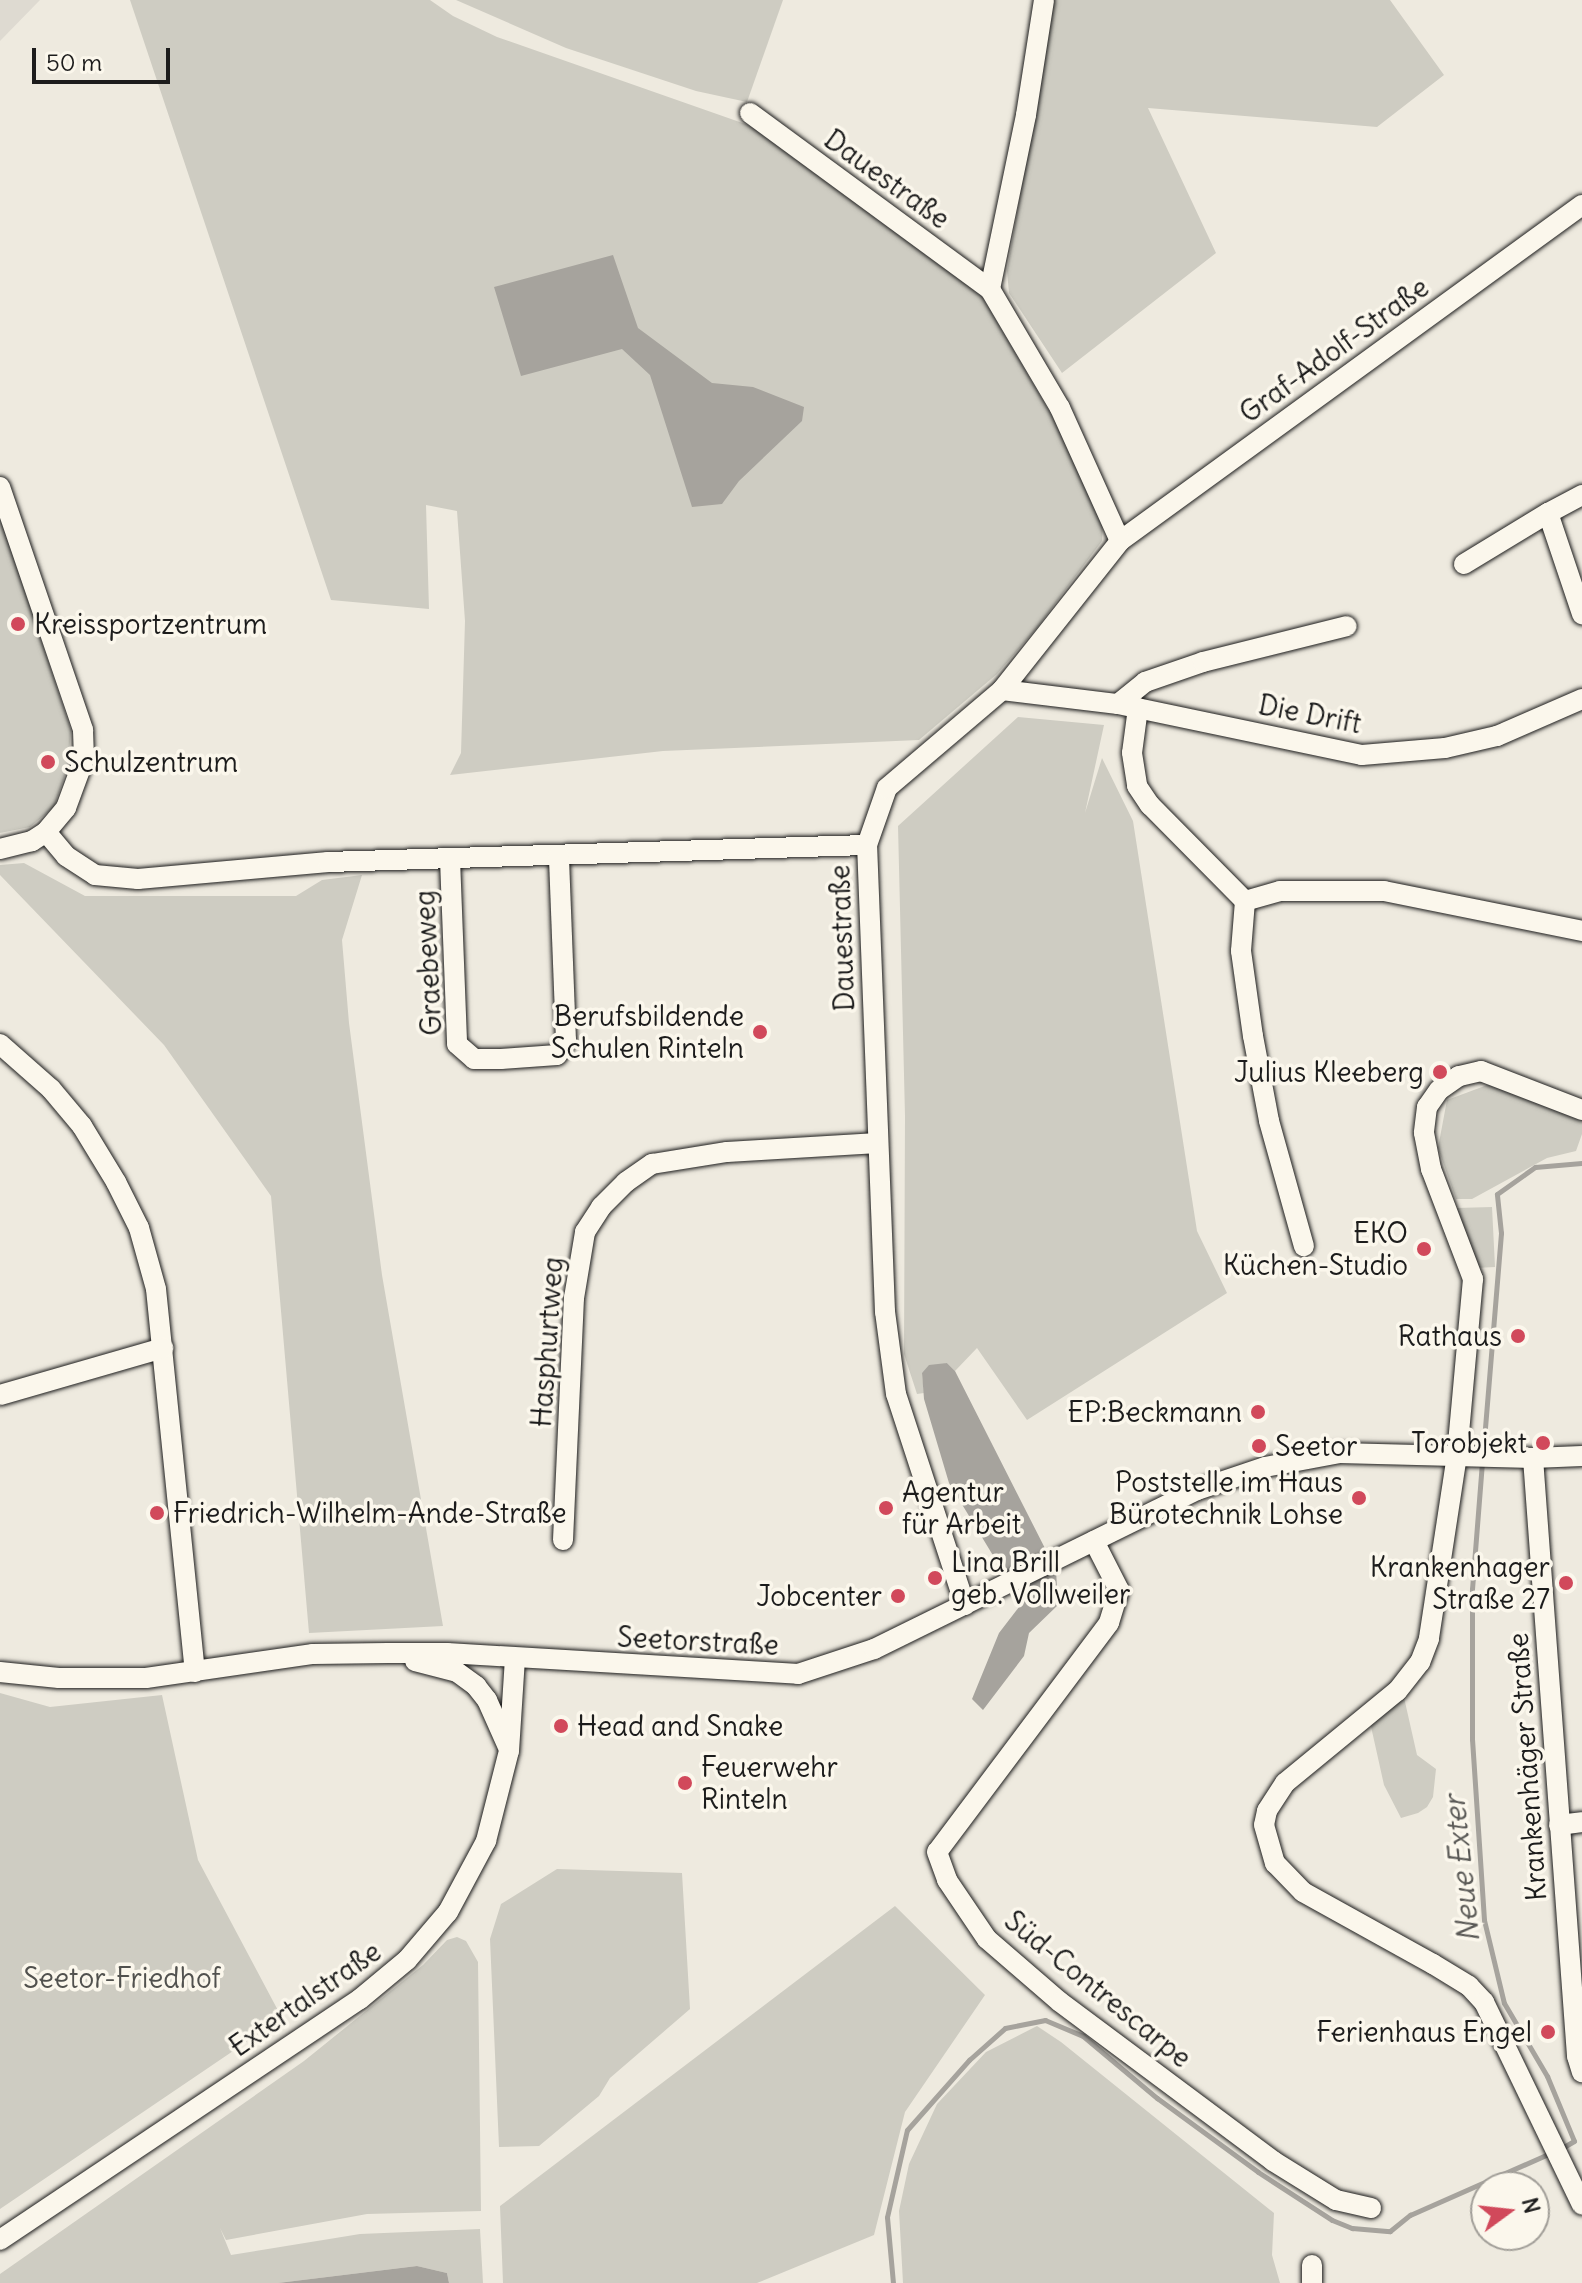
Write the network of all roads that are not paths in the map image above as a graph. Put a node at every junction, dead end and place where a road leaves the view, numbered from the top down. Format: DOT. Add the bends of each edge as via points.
graph roads {
  1 [pos="1044,0"];
  2 [pos="750,113"];
  3 [pos="1582,205"];
  4 [pos="990,289"];
  5 [pos="0,487"];
  6 [pos="1582,495"];
  7 [pos="1548,513"];
  8 [pos="1120,541"];
  9 [pos="1464,564"];
  10 [pos="1582,614"];
  11 [pos="1347,626"];
  12 [pos="1002,690"];
  13 [pos="1582,699"];
  14 [pos="1128,706"];
  15 [pos="46,832"];
  16 [pos="867,845"];
  17 [pos="0,849"];
  18 [pos="559,855"];
  19 [pos="450,859"];
  20 [pos="1245,901"];
  21 [pos="1582,931"];
  22 [pos="0,1044"];
  23 [pos="1582,1110"];
  24 [pos="878,1143"];
  25 [pos="1304,1246"];
  26 [pos="163,1348"];
  27 [pos="0,1395"];
  28 [pos="1475,1456"];
  29 [pos="1582,1456"];
  30 [pos="1533,1458"];
  31 [pos="563,1540"];
  32 [pos="1094,1541"];
  33 [pos="974,1601"];
  34 [pos="388,1653"];
  35 [pos="515,1658"];
  36 [pos="0,1672"];
  37 [pos="195,1672"];
  38 [pos="509,1751"];
  39 [pos="1582,1822"];
  40 [pos="1559,1825"];
  41 [pos="1582,2072"];
  42 [pos="1582,2205"];
  43 [pos="1371,2208"];
  44 [pos="0,2240"];
  1 -- 4 [label="street"];
  2 -- 4 [label="street, Dauestraße"];
  3 -- 8 [label="street, Graf-Adolf-Straße"];
  4 -- 8 [label="street, Dauestraße" via="1060,408"];
  5 -- 15 [label="street" via="83,730 79,781"];
  6 -- 7 [label="street"];
  7 -- 9 [label="street"];
  7 -- 10 [label="street"];
  8 -- 12 [label="street, Dauestraße"];
  11 -- 14 [label="street, Die Drift" via="1145,682"];
  12 -- 14 [label="street, Die Drift"];
  12 -- 16 [label="street, Dauestraße" via="887,788"];
  13 -- 14 [label="street, Die Drift" via="1497,736 1445,748 1362,755"];
  14 -- 20 [label="street" via="1137,786"];
  15 -- 17 [label="street"];
  15 -- 19 [label="street, Graebeweg" via="66,856 95,875 138,879 328,862"];
  16 -- 18 [label="street, Graebeweg"];
  16 -- 24 [label="street, Dauestraße"];
  18 -- 19 [label="street, Graebeweg"];
  18 -- 19 [label="street, Graebeweg" via="566,1041 557,1055 501,1059 474,1059 457,1044"];
  20 -- 21 [label="street" via="1280,891 1384,891"];
  20 -- 25 [label="street" via="1241,951 1253,1036 1269,1121"];
  22 -- 26 [label="street" via="59,1098 116,1182 139,1228 156,1289"];
  23 -- 28 [label="street" via="1481,1071 1459,1076 1427,1107 1424,1133 1431,1169 1473,1279"];
  24 -- 31 [label="street, Hasphurtweg" via="727,1152 652,1164 601,1207 585,1232 574,1298"];
  24 -- 33 [label="street, Dauestraße" via="885,1312 896,1394"];
  26 -- 27 [label="street"];
  26 -- 37 [label="street"];
  28 -- 30 [label="street, Seetorstraße"];
  28 -- 32 [label="street, Seetorstraße" via="1339,1453 1265,1467 1197,1490"];
  28 -- 42 [label="street" via="1420,1662 1397,1691 1285,1783 1264,1825 1275,1863 1303,1892 1433,1964 1484,2002"];
  29 -- 30 [label="street, Seetorstraße"];
  30 -- 40 [label="street, Krankenhäger Straße"];
  32 -- 33 [label="street, Seetorstraße"];
  32 -- 43 [label="street, Süd-Contrescarpe" via="1119,1590 1109,1623 937,1852 947,1880 987,1939 1060,2002 1273,2161 1336,2200"];
  33 -- 35 [label="street, Seetorstraße" via="874,1649 798,1674"];
  34 -- 35 [label="street, Seetorstraße"];
  34 -- 37 [label="street, Seetorstraße" via="313,1654"];
  34 -- 38 [label="street" via="457,1672 476,1686"];
  35 -- 38 [label="street, Extertalstraße"];
  36 -- 37 [label="street, Seetorstraße" via="59,1678"];
  38 -- 44 [label="street, Extertalstraße" via="486,1841 448,1912 407,1960 360,1999"];
  39 -- 40 [label="street"];
  40 -- 41 [label="street, Krankenhäger Straße"];
}
